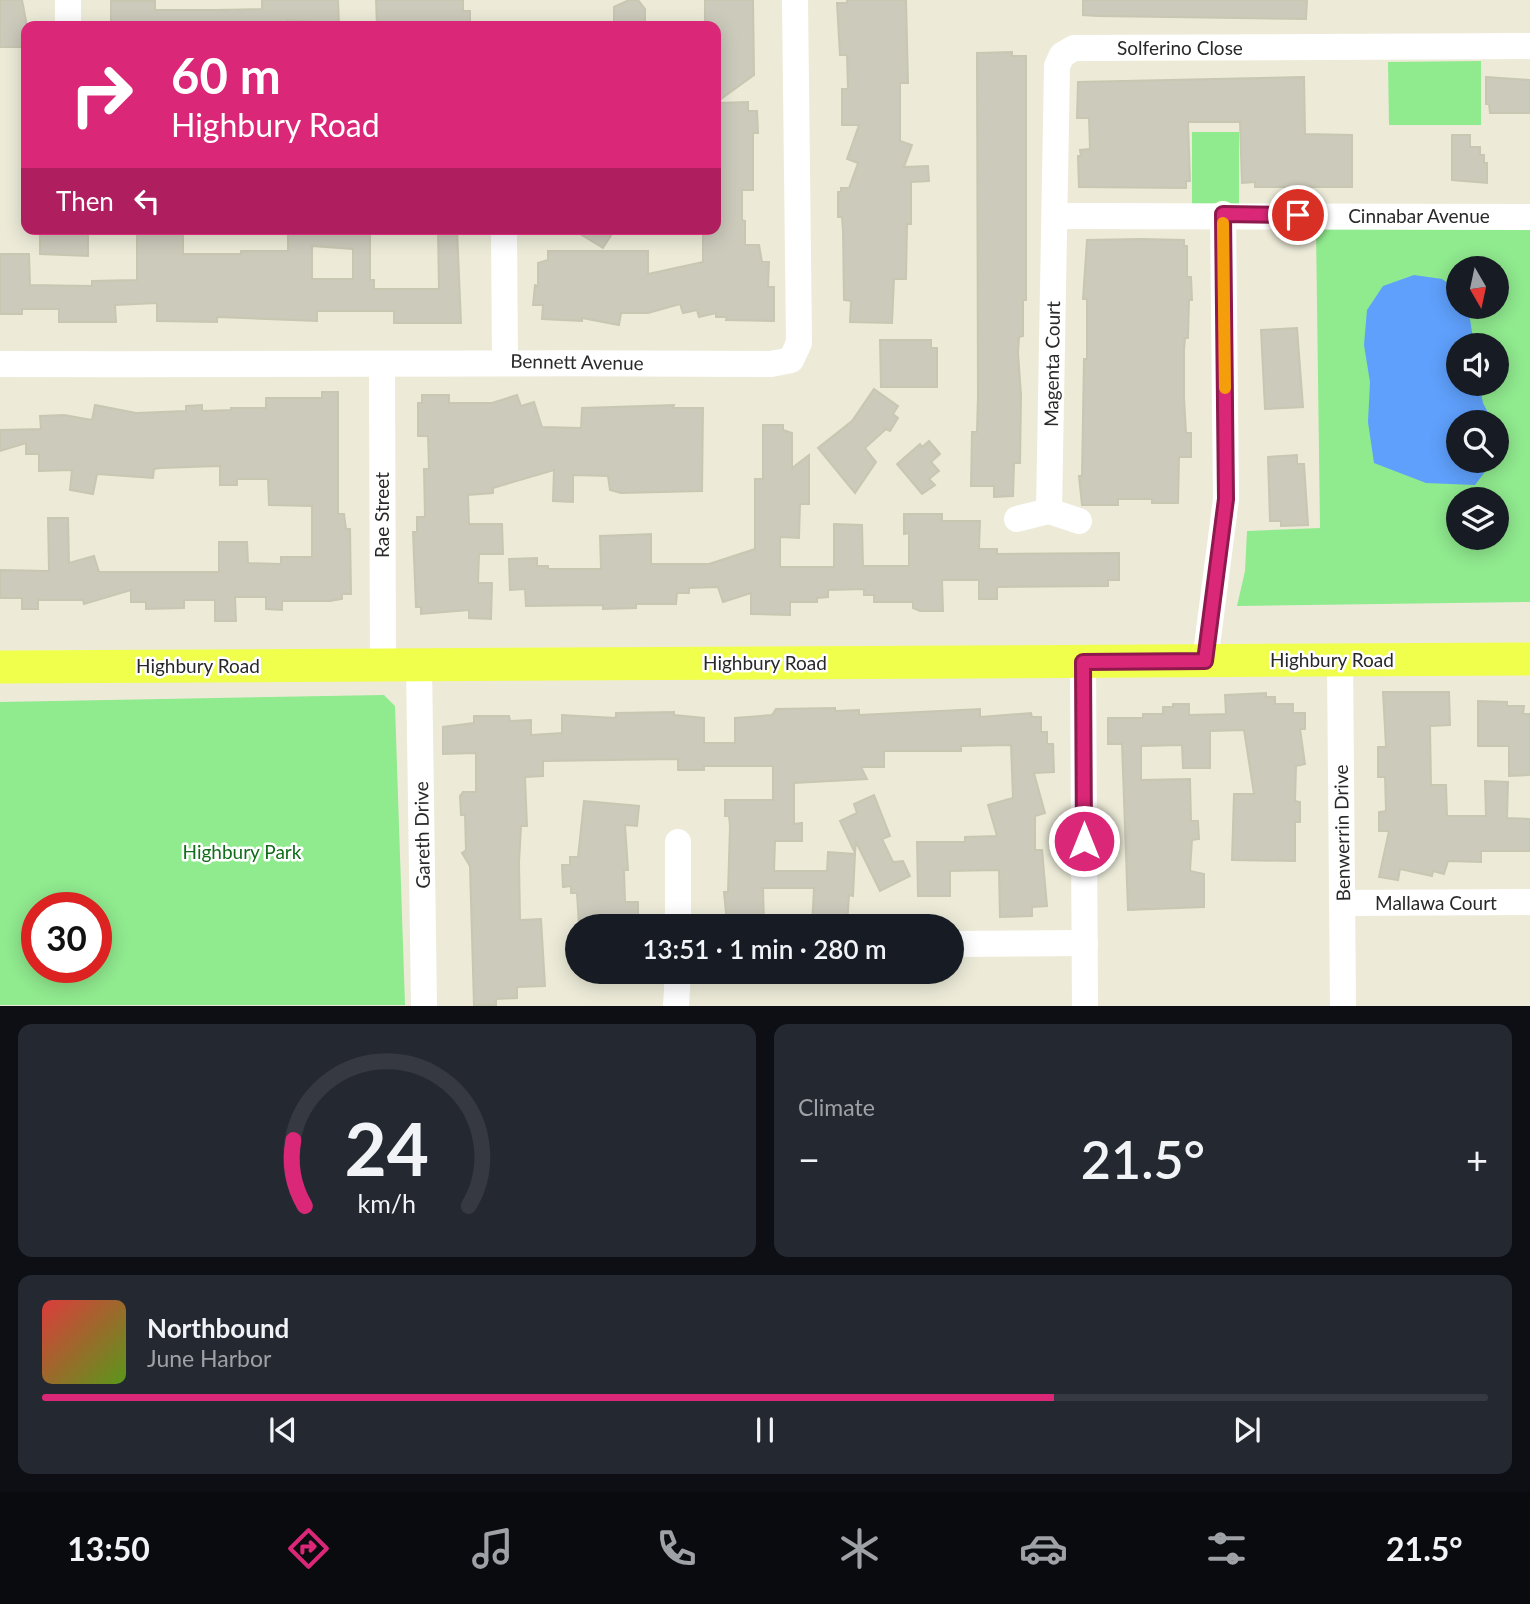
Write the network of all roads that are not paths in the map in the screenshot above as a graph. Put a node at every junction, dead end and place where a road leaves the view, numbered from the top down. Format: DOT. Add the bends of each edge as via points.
graph roads {
  1 [pos="68,0"];
  2 [pos="794,0"];
  3 [pos="68,21"];
  4 [pos="1530,47"];
  5 [pos="1223,214"];
  6 [pos="1055,216"];
  7 [pos="1530,217"];
  8 [pos="504,235"];
  9 [pos="505,362"];
  10 [pos="0,364"];
  11 [pos="382,365"];
  12 [pos="1049,511"];
  13 [pos="1017,519"];
  14 [pos="1079,521"];
  15 [pos="1530,659"];
  16 [pos="1340,660"];
  17 [pos="1205,661"];
  18 [pos="1083,662"];
  19 [pos="383,665"];
  20 [pos="419,665"];
  21 [pos="0,667"];
  22 [pos="678,842"];
  23 [pos="1530,902"];
  24 [pos="1342,903"];
  25 [pos="678,914"];
  26 [pos="1085,943"];
  27 [pos="964,944"];
  28 [pos="677,984"];
  29 [pos="424,1006"];
  30 [pos="676,1006"];
  31 [pos="1085,1006"];
  32 [pos="1343,1006"];
  1 -- 3 [label="street"];
  2 -- 9 [label="street, Bennett Avenue" via="799,344 791,360 771,364"];
  4 -- 6 [label="street, Solferino Close" via="1074,48 1062,55 1056,66"];
  5 -- 6 [label="street, Cinnabar Avenue"];
  5 -- 7 [label="street, Cinnabar Avenue"];
  5 -- 17 [label="street" via="1226,499"];
  6 -- 12 [label="street, Magenta Court"];
  8 -- 9 [label="street"];
  9 -- 11 [label="street, Bennett Avenue"];
  10 -- 11 [label="street, Bennett Avenue"];
  11 -- 19 [label="street, Rae Street"];
  12 -- 13 [label="street"];
  12 -- 14 [label="street"];
  15 -- 16 [label="main road, Highbury Road"];
  16 -- 17 [label="main road, Highbury Road"];
  16 -- 24 [label="street, Benwerrin Drive"];
  17 -- 18 [label="main road, Highbury Road"];
  18 -- 20 [label="main road, Highbury Road"];
  18 -- 26 [label="street"];
  19 -- 20 [label="main road, Highbury Road"];
  19 -- 21 [label="main road, Highbury Road"];
  20 -- 29 [label="street, Gareth Drive"];
  22 -- 25 [label="street"];
  23 -- 24 [label="street, Mallawa Court"];
  24 -- 32 [label="street, Benwerrin Drive"];
  26 -- 27 [label="street"];
  26 -- 31 [label="street"];
  28 -- 30 [label="street"];
}
